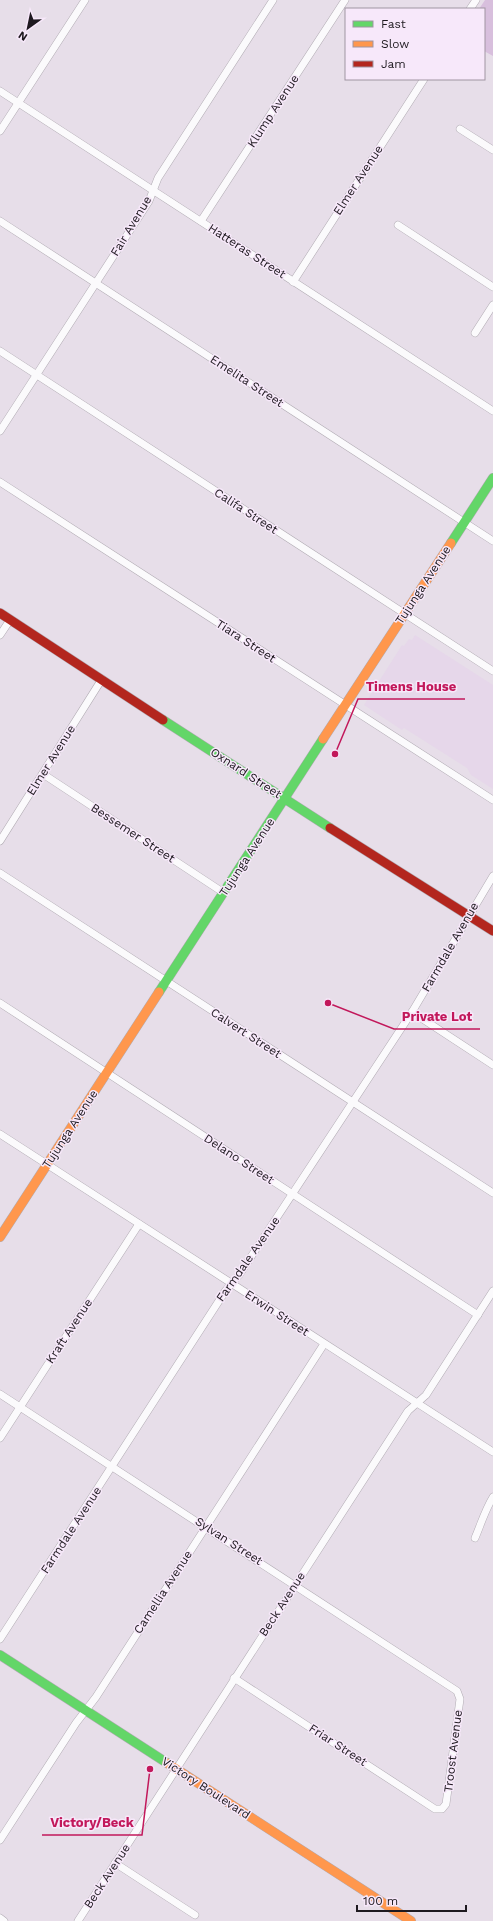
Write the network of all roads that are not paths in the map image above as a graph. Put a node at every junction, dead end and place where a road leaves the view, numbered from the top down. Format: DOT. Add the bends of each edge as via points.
graph roads {
  1 [pos="85,0"];
  2 [pos="273,0"];
  3 [pos="345,0"];
  4 [pos="423,80"];
  5 [pos="0,91"];
  6 [pos="18,103"];
  7 [pos="460,129"];
  8 [pos="0,131"];
  9 [pos="493,150"];
  10 [pos="153,190"];
  11 [pos="201,221"];
  12 [pos="0,222"];
  13 [pos="398,225"];
  14 [pos="293,282"];
  15 [pos="96,284"];
  16 [pos="493,287"];
  17 [pos="493,305"];
  18 [pos="475,333"];
  19 [pos="0,351"];
  20 [pos="36,375"];
  21 [pos="493,411"];
  22 [pos="0,431"];
  23 [pos="493,478"];
  24 [pos="0,482"];
  25 [pos="464,522"];
  26 [pos="493,541"];
  27 [pos="0,613"];
  28 [pos="404,613"];
  29 [pos="10,620"];
  30 [pos="0,635"];
  31 [pos="493,671"];
  32 [pos="102,679"];
  33 [pos="345,705"];
  34 [pos="43,774"];
  35 [pos="285,799"];
  36 [pos="493,800"];
  37 [pos="0,841"];
  38 [pos="0,873"];
  39 [pos="493,876"];
  40 [pos="224,893"];
  41 [pos="470,917"];
  42 [pos="493,931"];
  43 [pos="166,981"];
  44 [pos="0,1003"];
  45 [pos="412,1012"];
  46 [pos="493,1065"];
  47 [pos="106,1073"];
  48 [pos="353,1103"];
  49 [pos="0,1134"];
  50 [pos="47,1164"];
  51 [pos="493,1193"];
  52 [pos="293,1194"];
  53 [pos="139,1224"];
  54 [pos="0,1237"];
  55 [pos="232,1284"];
  56 [pos="493,1291"];
  57 [pos="478,1315"];
  58 [pos="324,1344"];
  59 [pos="0,1394"];
  60 [pos="417,1404"];
  61 [pos="20,1407"];
  62 [pos="0,1438"];
  63 [pos="493,1452"];
  64 [pos="112,1466"];
  65 [pos="493,1497"];
  66 [pos="206,1526"];
  67 [pos="474,1538"];
  68 [pos="295,1584"];
  69 [pos="0,1639"];
  70 [pos="0,1655"];
  71 [pos="234,1678"];
  72 [pos="458,1691"];
  73 [pos="86,1710"];
  74 [pos="176,1769"];
  75 [pos="442,1809"];
  76 [pos="0,1840"];
  77 [pos="115,1864"];
  78 [pos="195,1915"];
  79 [pos="0,1918"];
  80 [pos="4,1921"];
  81 [pos="78,1921"];
  82 [pos="411,1921"];
  1 -- 6 [label="street"];
  2 -- 10 [label="street, Fair Avenue" via="158,178"];
  3 -- 11 [label="street, Klump Avenue"];
  4 -- 14 [label="street, Elmer Avenue"];
  5 -- 6 [label="street, Hatteras Street"];
  6 -- 8 [label="street"];
  6 -- 10 [label="street, Hatteras Street"];
  7 -- 9 [label="street"];
  10 -- 11 [label="street, Hatteras Street"];
  10 -- 15 [label="street, Fair Avenue" via="149,201"];
  11 -- 14 [label="street, Hatteras Street"];
  12 -- 15 [label="street, Emelita Street"];
  13 -- 16 [label="street"];
  14 -- 21 [label="street, Hatteras Street"];
  15 -- 20 [label="street, Fair Avenue"];
  15 -- 25 [label="street, Emelita Street"];
  17 -- 18 [label="street"];
  19 -- 20 [label="street, Califa Street"];
  20 -- 22 [label="street, Fair Avenue"];
  20 -- 28 [label="street, Califa Street"];
  23 -- 25 [label="main road, Tujunga Avenue"];
  24 -- 33 [label="street, Tiara Street"];
  25 -- 26 [label="street, Emelita Street"];
  25 -- 28 [label="main road, Tujunga Avenue"];
  27 -- 29 [label="main road, Oxnard Street"];
  28 -- 31 [label="street, Califa Street"];
  28 -- 33 [label="main road, Tujunga Avenue"];
  29 -- 30 [label="street"];
  29 -- 32 [label="main road, Oxnard Street"];
  32 -- 34 [label="street, Elmer Avenue"];
  32 -- 35 [label="main road, Oxnard Street"];
  33 -- 35 [label="main road, Tujunga Avenue"];
  33 -- 36 [label="street, Tiara Street"];
  34 -- 37 [label="street, Elmer Avenue"];
  34 -- 40 [label="street, Bessemer Street"];
  35 -- 40 [label="main road, Tujunga Avenue"];
  35 -- 41 [label="main road, Oxnard Street"];
  38 -- 43 [label="street, Calvert Street"];
  39 -- 41 [label="street, Farmdale Avenue"];
  40 -- 43 [label="main road, Tujunga Avenue"];
  41 -- 42 [label="main road, Oxnard Street"];
  41 -- 45 [label="street, Farmdale Avenue"];
  43 -- 47 [label="main road, Tujunga Avenue"];
  43 -- 48 [label="street, Calvert Street"];
  44 -- 47 [label="street, Delano Street"];
  45 -- 46 [label="street"];
  45 -- 48 [label="street, Farmdale Avenue"];
  47 -- 50 [label="main road, Tujunga Avenue"];
  47 -- 52 [label="street, Delano Street"];
  48 -- 51 [label="street, Calvert Street"];
  48 -- 52 [label="street, Farmdale Avenue"];
  49 -- 50 [label="street, Erwin Street"];
  50 -- 53 [label="street, Erwin Street"];
  50 -- 54 [label="main road, Tujunga Avenue"];
  52 -- 55 [label="street, Farmdale Avenue"];
  52 -- 57 [label="street, Delano Street"];
  53 -- 55 [label="street, Erwin Street"];
  53 -- 61 [label="street, Kraft Avenue"];
  55 -- 58 [label="street, Erwin Street"];
  55 -- 64 [label="street, Farmdale Avenue"];
  56 -- 57 [label="street, Beck Avenue"];
  57 -- 60 [label="street, Beck Avenue" via="426,1395"];
  58 -- 60 [label="street, Erwin Street"];
  58 -- 66 [label="street, Camellia Avenue"];
  59 -- 61 [label="street, Sylvan Street"];
  60 -- 63 [label="street, Erwin Street"];
  60 -- 68 [label="street, Beck Avenue" via="408,1411"];
  61 -- 62 [label="street, Kraft Avenue"];
  61 -- 64 [label="street, Sylvan Street"];
  64 -- 66 [label="street, Sylvan Street"];
  64 -- 69 [label="street, Farmdale Avenue"];
  65 -- 67 [label="street"];
  66 -- 68 [label="street, Sylvan Street"];
  66 -- 73 [label="street, Camellia Avenue"];
  68 -- 71 [label="street, Beck Avenue"];
  68 -- 72 [label="street, Sylvan Street"];
  70 -- 73 [label="main road, Victory Boulevard"];
  71 -- 74 [label="street, Beck Avenue"];
  71 -- 75 [label="street, Friar Street" via="435,1809"];
  72 -- 75 [label="street, Troost Avenue" via="460,1699 446,1804"];
  73 -- 74 [label="main road, Victory Boulevard"];
  73 -- 76 [label="street, Camellia Avenue"];
  74 -- 77 [label="street, Beck Avenue"];
  74 -- 82 [label="main road, Victory Boulevard"];
  77 -- 78 [label="street"];
  77 -- 81 [label="street, Beck Avenue"];
  79 -- 80 [label="street"];
}
